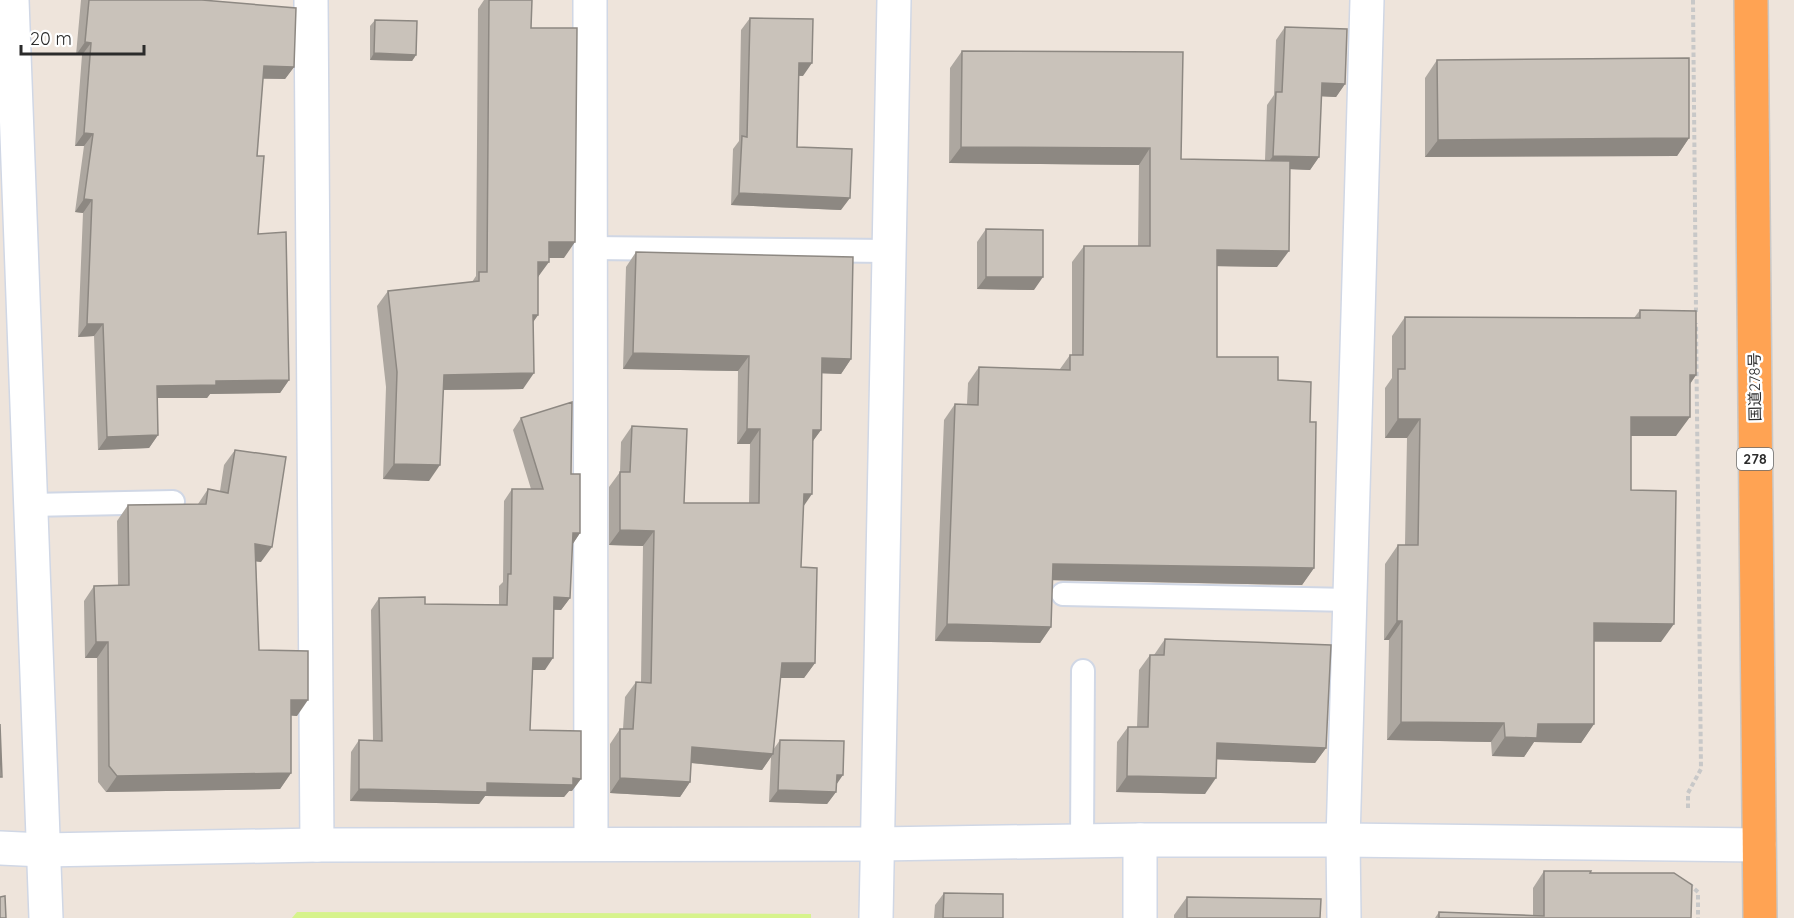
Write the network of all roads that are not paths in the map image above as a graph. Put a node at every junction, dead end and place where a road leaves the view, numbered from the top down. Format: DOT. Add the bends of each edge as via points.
graph roads {
  1 [pos="12,0"];
  2 [pos="311,0"];
  3 [pos="590,0"];
  4 [pos="894,0"];
  5 [pos="1367,0"];
  6 [pos="1751,0"];
  7 [pos="590,248"];
  8 [pos="889,251"];
  9 [pos="173,502"];
  10 [pos="30,505"];
  11 [pos="1063,594"];
  12 [pos="1350,600"];
  13 [pos="1083,671"];
  14 [pos="1140,840"];
  15 [pos="1342,840"];
  16 [pos="1082,841"];
  17 [pos="591,844"];
  18 [pos="878,844"];
  19 [pos="317,845"];
  20 [pos="1759,845"];
  21 [pos="0,848"];
  22 [pos="42,850"];
  23 [pos="46,918"];
  24 [pos="876,918"];
  25 [pos="1140,918"];
  26 [pos="1344,918"];
  27 [pos="1760,918"];
  1 -- 10 [label="street"];
  2 -- 19 [label="street"];
  3 -- 7 [label="street"];
  4 -- 8 [label="street"];
  5 -- 12 [label="street"];
  6 -- 20 [label="highway, 国道278号 / 278"];
  7 -- 8 [label="lane"];
  7 -- 17 [label="street"];
  8 -- 18 [label="street"];
  9 -- 10 [label="lane"];
  10 -- 22 [label="street"];
  11 -- 12 [label="lane"];
  12 -- 15 [label="street"];
  13 -- 16 [label="lane"];
  14 -- 15 [label="street"];
  14 -- 16 [label="street"];
  14 -- 25 [label="street"];
  15 -- 20 [label="street"];
  15 -- 26 [label="street"];
  16 -- 18 [label="street"];
  17 -- 18 [label="street"];
  17 -- 19 [label="street"];
  18 -- 24 [label="street"];
  19 -- 22 [label="street"];
  20 -- 27 [label="highway, 国道278号 / 278"];
  21 -- 22 [label="street"];
  22 -- 23 [label="street"];
}
